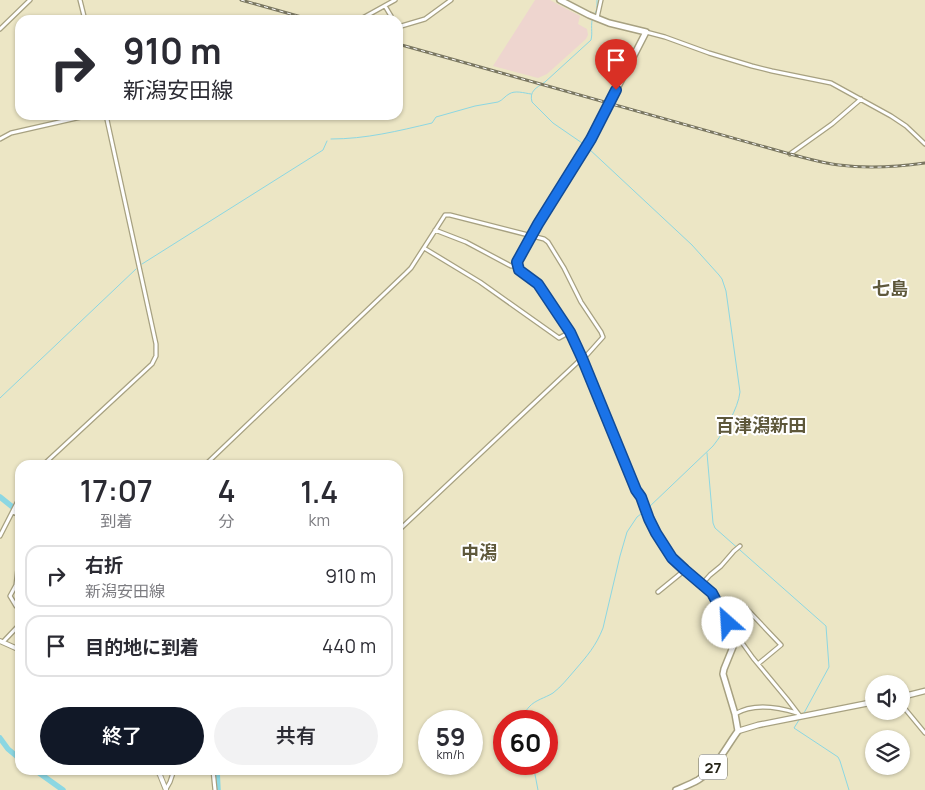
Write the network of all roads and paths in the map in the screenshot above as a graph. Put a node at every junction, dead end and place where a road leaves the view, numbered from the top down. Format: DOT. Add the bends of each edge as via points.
graph roads {
  1 [pos="30,0"];
  2 [pos="80,0"];
  3 [pos="395,0"];
  4 [pos="451,0"];
  5 [pos="560,0"];
  6 [pos="600,0"];
  7 [pos="385,6"];
  8 [pos="84,15"];
  9 [pos="368,15"];
  10 [pos="390,15"];
  11 [pos="597,18"];
  12 [pos="403,25"];
  13 [pos="0,29"];
  14 [pos="646,32"];
  15 [pos="861,99"];
  16 [pos="68,120"];
  17 [pos="107,120"];
  18 [pos="0,139"];
  19 [pos="925,144"];
  20 [pos="790,154"];
  21 [pos="435,230"];
  22 [pos="532,235"];
  23 [pos="424,248"];
  24 [pos="517,266"];
  25 [pos="570,332"];
  26 [pos="582,358"];
  27 [pos="47,460"];
  28 [pos="210,460"];
  29 [pos="14,509"];
  30 [pos="403,526"];
  31 [pos="0,536"];
  32 [pos="739,547"];
  33 [pos="685,570"];
  34 [pos="702,584"];
  35 [pos="15,587"];
  36 [pos="658,592"];
  37 [pos="15,604"];
  38 [pos="725,618"];
  39 [pos="15,629"];
  40 [pos="737,637"];
  41 [pos="2,642"];
  42 [pos="15,648"];
  43 [pos="758,664"];
  44 [pos="925,691"];
  45 [pos="910,694"];
  46 [pos="865,704"];
  47 [pos="735,714"];
  48 [pos="799,715"];
  49 [pos="910,715"];
  50 [pos="738,731"];
  51 [pos="925,733"];
  52 [pos="160,775"];
  53 [pos="172,775"];
  54 [pos="213,775"];
  55 [pos="166,790"];
  56 [pos="214,790"];
  57 [pos="676,790"];
  1 -- 13 [label="street"];
  2 -- 8 [label="street"];
  3 -- 7 [label="street"];
  4 -- 12 [label="street" via="424,19"];
  5 -- 11 [label="main road"];
  6 -- 11 [label="street"];
  7 -- 9 [label="street"];
  7 -- 10 [label="street"];
  11 -- 14 [label="main road"];
  14 -- 15 [label="street" via="752,66 826,82"];
  14 -- 22 [label="main road" via="586,147"];
  15 -- 19 [label="street" via="892,116"];
  15 -- 20 [label="street"];
  16 -- 18 [label="street" via="11,133"];
  17 -- 27 [label="street" via="156,356 152,364"];
  21 -- 22 [label="street" via="445,215 450,215"];
  21 -- 23 [label="street"];
  21 -- 24 [label="street"];
  22 -- 24 [label="main road"];
  22 -- 26 [label="street" via="548,242 603,337"];
  23 -- 25 [label="street" via="480,282 559,338"];
  23 -- 28 [label="street" via="398,281"];
  24 -- 25 [label="main road" via="538,284"];
  25 -- 26 [label="main road"];
  26 -- 30 [label="street"];
  26 -- 33 [label="main road" via="649,519 672,558"];
  29 -- 31 [label="street"];
  32 -- 34 [label="street"];
  33 -- 34 [label="main road"];
  33 -- 36 [label="street"];
  34 -- 38 [label="main road" via="712,593"];
  35 -- 37 [label="street" via="10,596"];
  38 -- 40 [label="main road"];
  38 -- 43 [label="street" via="745,607 781,645"];
  39 -- 41 [label="street"];
  40 -- 43 [label="street"];
  40 -- 47 [label="main road" via="723,674"];
  41 -- 42 [label="street"];
  43 -- 48 [label="street"];
  44 -- 45 [label="main road"];
  46 -- 48 [label="main road"];
  47 -- 48 [label="street" via="757,707"];
  47 -- 50 [label="main road"];
  48 -- 50 [label="main road"];
  49 -- 51 [label="street"];
  50 -- 57 [label="main road, 27" via="709,772"];
  52 -- 55 [label="street"];
  53 -- 55 [label="street"];
  54 -- 56 [label="street"];
}
